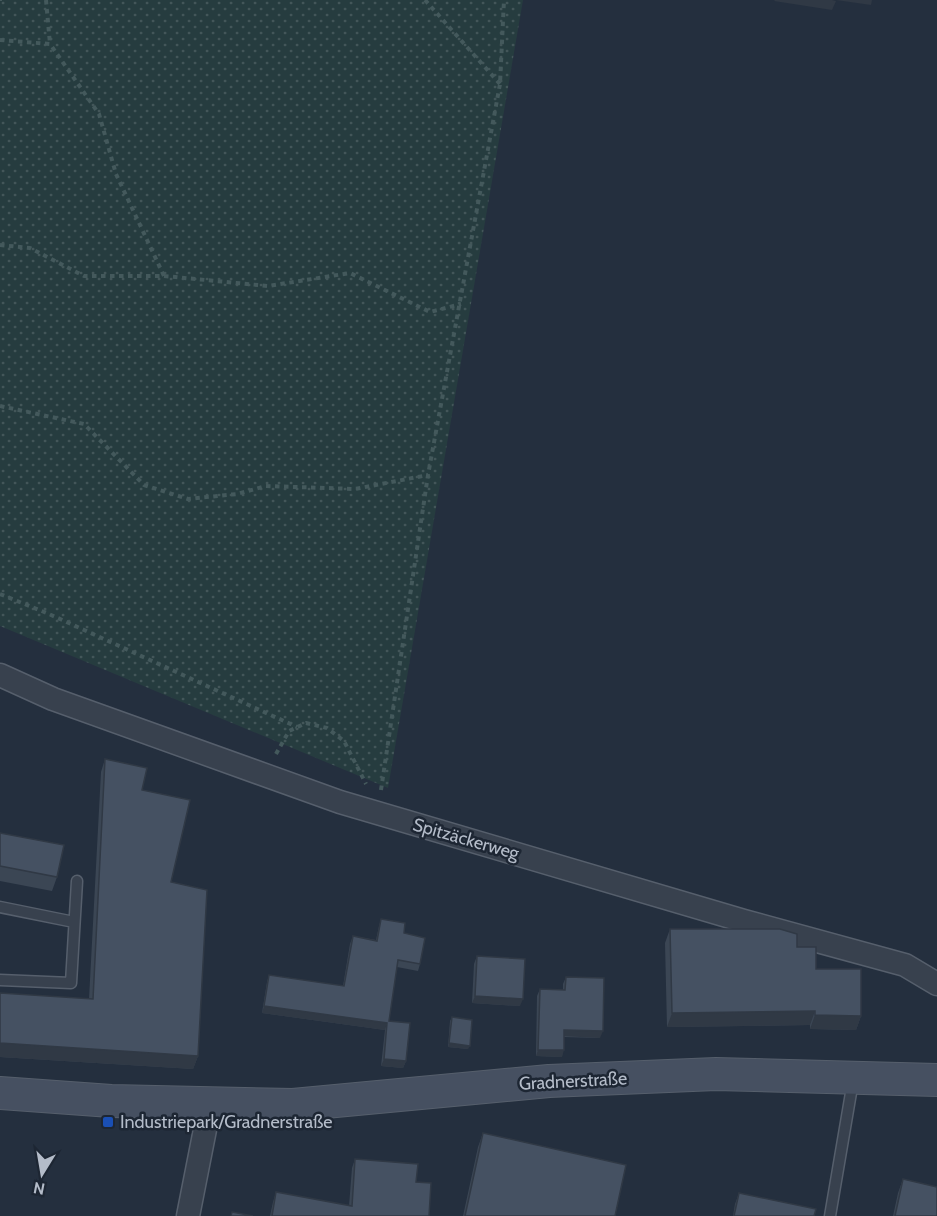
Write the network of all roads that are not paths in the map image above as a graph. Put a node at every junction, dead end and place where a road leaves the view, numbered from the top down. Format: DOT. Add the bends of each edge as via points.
graph roads {
  1 [pos="0,675"];
  2 [pos="77,881"];
  3 [pos="0,907"];
  4 [pos="74,922"];
  5 [pos="0,980"];
  6 [pos="937,984"];
  7 [pos="854,1078"];
  8 [pos="937,1080"];
  9 [pos="0,1093"];
  10 [pos="210,1104"];
  11 [pos="188,1216"];
  12 [pos="830,1216"];
  1 -- 6 [label="street, Spitzäckerweg" via="53,699 377,813 905,965"];
  2 -- 4 [label="lane"];
  3 -- 4 [label="lane"];
  4 -- 5 [label="lane" via="71,983"];
  7 -- 8 [label="main road, Gradnerstraße"];
  7 -- 10 [label="main road, Gradnerstraße" via="716,1074 549,1081 293,1105"];
  7 -- 12 [label="lane"];
  9 -- 10 [label="main road, Gradnerstraße"];
  10 -- 11 [label="street"];
}
